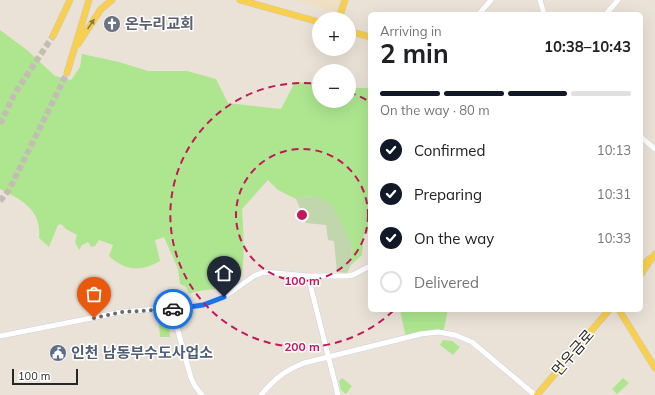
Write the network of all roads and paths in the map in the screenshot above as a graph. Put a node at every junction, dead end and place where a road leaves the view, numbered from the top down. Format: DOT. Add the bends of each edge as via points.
graph roads {
  1 [pos="70,0"];
  2 [pos="89,0"];
  3 [pos="112,0"];
  4 [pos="240,0"];
  5 [pos="345,0"];
  6 [pos="490,0"];
  7 [pos="540,0"];
  8 [pos="618,0"];
  9 [pos="253,2"];
  10 [pos="341,12"];
  11 [pos="481,12"];
  12 [pos="543,12"];
  13 [pos="608,12"];
  14 [pos="312,20"];
  15 [pos="356,33"];
  16 [pos="54,36"];
  17 [pos="368,36"];
  18 [pos="73,52"];
  19 [pos="67,73"];
  20 [pos="643,139"];
  21 [pos="655,149"];
  22 [pos="655,254"];
  23 [pos="643,265"];
  24 [pos="368,267"];
  25 [pos="643,271"];
  26 [pos="308,276"];
  27 [pos="172,309"];
  28 [pos="607,312"];
  29 [pos="620,312"];
  30 [pos="0,336"];
  31 [pos="328,357"];
  32 [pos="655,368"];
  33 [pos="202,395"];
  34 [pos="261,395"];
  35 [pos="338,395"];
  36 [pos="536,395"];
  1 -- 16 [label="main road"];
  2 -- 18 [label="main road"];
  18 -- 3 [label="main road, one-way" via="101,9"];
  4 -- 9 [label="main road"];
  5 -- 10 [label="main road"];
  6 -- 11 [label="street"];
  7 -- 12 [label="street"];
  8 -- 13 [label="street"];
  9 -- 14 [label="main road"];
  15 -- 17 [label="main road"];
  18 -- 19 [label="main road"];
  20 -- 21 [label="street"];
  22 -- 23 [label="main road"];
  22 -- 25 [label="main road"];
  24 -- 26 [label="street" via="347,276"];
  26 -- 27 [label="street" via="264,272 224,297 203,305"];
  26 -- 31 [label="street"];
  27 -- 30 [label="street" via="122,312"];
  27 -- 33 [label="street" via="191,378"];
  28 -- 36 [label="main road, 먼우금로"];
  29 -- 32 [label="main road"];
  31 -- 34 [label="street" via="287,369"];
  31 -- 35 [label="street"];
  31 -- 36 [label="street" via="421,334 438,332 455,335 472,342"];
}
